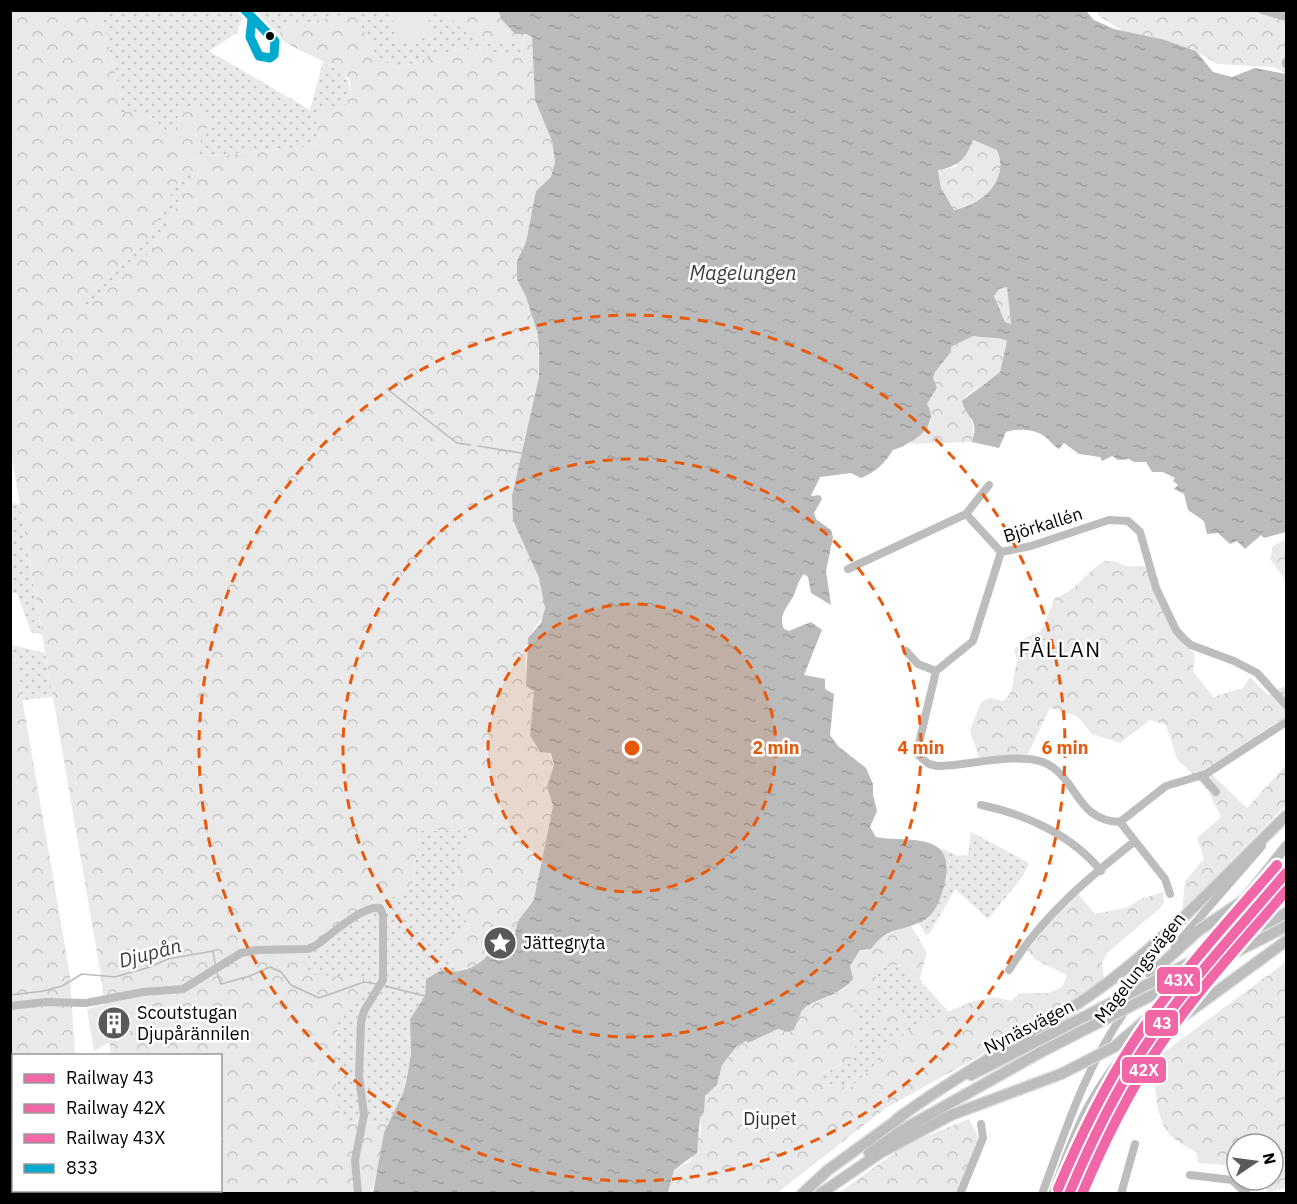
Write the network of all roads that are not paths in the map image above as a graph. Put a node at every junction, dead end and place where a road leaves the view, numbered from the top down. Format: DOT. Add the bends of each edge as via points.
graph roads {
  1 [pos="245,10"];
  2 [pos="1262,10"];
  3 [pos="1287,17"];
  4 [pos="271,34"];
  5 [pos="989,485"];
  6 [pos="966,514"];
  7 [pos="1000,552"];
  8 [pos="848,570"];
  9 [pos="906,651"];
  10 [pos="936,671"];
  11 [pos="1287,705"];
  12 [pos="1287,722"];
  13 [pos="1202,776"];
  14 [pos="1216,792"];
  15 [pos="981,805"];
  16 [pos="1287,817"];
  17 [pos="1120,822"];
  18 [pos="1135,841"];
  19 [pos="1287,846"];
  20 [pos="1101,871"];
  21 [pos="1287,883"];
  22 [pos="1170,894"];
  23 [pos="1287,913"];
  24 [pos="1278,926"];
  25 [pos="1283,943"];
  26 [pos="1009,970"];
  27 [pos="1151,974"];
  28 [pos="10,1006"];
  29 [pos="1155,1012"];
  30 [pos="1036,1042"];
  31 [pos="981,1124"];
  32 [pos="1135,1144"];
  33 [pos="1190,1175"];
  34 [pos="358,1194"];
  35 [pos="802,1194"];
  36 [pos="818,1194"];
  37 [pos="960,1194"];
  38 [pos="1042,1194"];
  39 [pos="1053,1194"];
  40 [pos="1057,1194"];
  41 [pos="1121,1194"];
  42 [pos="1247,1194"];
  1 -- 4 [label="street"];
  2 -- 3 [label="street"];
  5 -- 6 [label="street"];
  6 -- 7 [label="street"];
  6 -- 8 [label="street"];
  7 -- 10 [label="street, Björkallén" via="973,641"];
  7 -- 11 [label="street, Björkallén" via="1109,520 1128,521 1140,532 1156,588 1183,639 1257,673"];
  9 -- 10 [label="street" via="918,664"];
  10 -- 17 [label="street" via="919,743 923,760 937,766 1027,759 1042,762 1062,774 1084,808 1109,822"];
  12 -- 13 [label="street"];
  13 -- 14 [label="street"];
  13 -- 17 [label="street" via="1166,786"];
  15 -- 20 [label="street" via="1046,827 1074,845"];
  16 -- 27 [label="street, Magelungsvägen"];
  16 -- 30 [label="highway" via="1126,967"];
  17 -- 18 [label="street"];
  18 -- 20 [label="street"];
  18 -- 22 [label="street" via="1165,879"];
  19 -- 29 [label="main road"];
  20 -- 26 [label="street" via="1039,925"];
  21 -- 27 [label="highway, bridge" via="1218,914"];
  23 -- 24 [label="highway, Nynäsvägen"];
  24 -- 30 [label="highway, Nynäsvägen, bridge"];
  25 -- 40 [label="highway" via="1178,1020 1122,1075 1103,1103"];
  27 -- 38 [label="street, Magelungsvägen" via="1107,1036 1082,1084"];
  28 -- 34 [label="street" via="86,1003 183,989 241,953 308,949 359,914 380,908 383,980 364,1011 360,1044 358,1074 364,1115 355,1160"];
  29 -- 36 [label="highway, bridge" via="1114,1047 1061,1074 951,1115 880,1153"];
  29 -- 39 [label="street" via="1089,1104"];
  30 -- 35 [label="highway, Nynäsvägen" via="897,1119"];
  30 -- 36 [label="highway, Nynäsvägen" via="904,1129"];
  31 -- 37 [label="street" via="982,1138"];
  32 -- 41 [label="street"];
  33 -- 42 [label="street" via="1232,1180"];
}
